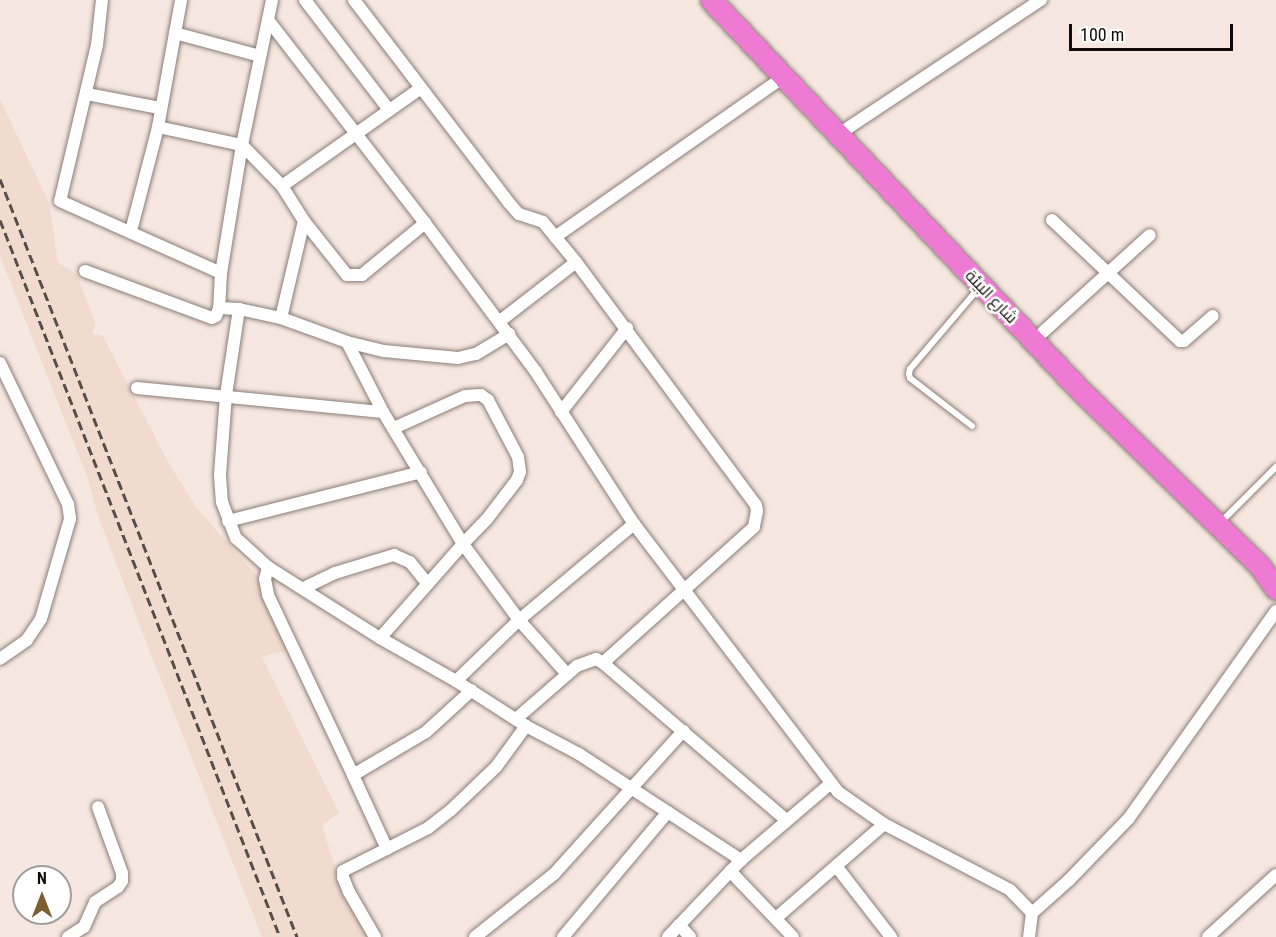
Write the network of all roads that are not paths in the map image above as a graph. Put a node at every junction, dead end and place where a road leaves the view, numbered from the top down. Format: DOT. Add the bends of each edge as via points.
graph roads {
  1 [pos="102,0"];
  2 [pos="181,0"];
  3 [pos="272,0"];
  4 [pos="305,0"];
  5 [pos="354,0"];
  6 [pos="711,0"];
  7 [pos="726,0"];
  8 [pos="1041,0"];
  9 [pos="268,20"];
  10 [pos="174,33"];
  11 [pos="261,56"];
  12 [pos="782,78"];
  13 [pos="421,88"];
  14 [pos="87,94"];
  15 [pos="160,108"];
  16 [pos="389,111"];
  17 [pos="158,127"];
  18 [pos="848,128"];
  19 [pos="357,132"];
  20 [pos="242,144"];
  21 [pos="282,186"];
  22 [pos="1052,220"];
  23 [pos="304,221"];
  24 [pos="425,223"];
  25 [pos="131,231"];
  26 [pos="1150,235"];
  27 [pos="555,237"];
  28 [pos="576,262"];
  29 [pos="85,272"];
  30 [pos="221,273"];
  31 [pos="1108,273"];
  32 [pos="981,286"];
  33 [pos="219,308"];
  34 [pos="239,309"];
  35 [pos="1213,316"];
  36 [pos="281,318"];
  37 [pos="500,321"];
  38 [pos="627,328"];
  39 [pos="1043,332"];
  40 [pos="509,334"];
  41 [pos="347,342"];
  42 [pos="0,363"];
  43 [pos="137,388"];
  44 [pos="226,395"];
  45 [pos="383,412"];
  46 [pos="561,412"];
  47 [pos="972,426"];
  48 [pos="394,428"];
  49 [pos="1276,467"];
  50 [pos="421,472"];
  51 [pos="1226,518"];
  52 [pos="228,521"];
  53 [pos="634,524"];
  54 [pos="463,544"];
  55 [pos="1276,563"];
  56 [pos="268,567"];
  57 [pos="428,584"];
  58 [pos="304,588"];
  59 [pos="685,589"];
  60 [pos="1276,589"];
  61 [pos="1274,616"];
  62 [pos="519,620"];
  63 [pos="380,638"];
  64 [pos="0,658"];
  65 [pos="603,663"];
  66 [pos="567,674"];
  67 [pos="456,681"];
  68 [pos="472,690"];
  69 [pos="521,722"];
  70 [pos="684,731"];
  71 [pos="353,775"];
  72 [pos="831,783"];
  73 [pos="631,788"];
  74 [pos="99,807"];
  75 [pos="668,812"];
  76 [pos="786,820"];
  77 [pos="884,824"];
  78 [pos="387,849"];
  79 [pos="741,860"];
  80 [pos="836,866"];
  81 [pos="730,871"];
  82 [pos="1276,875"];
  83 [pos="1032,913"];
  84 [pos="776,918"];
  85 [pos="680,925"];
  86 [pos="483,935"];
  87 [pos="68,937"];
  88 [pos="375,937"];
  89 [pos="563,937"];
  90 [pos="668,937"];
  91 [pos="690,937"];
  92 [pos="793,937"];
  93 [pos="891,937"];
  94 [pos="1029,937"];
  95 [pos="1208,937"];
  1 -- 14 [label="street" via="98,45"];
  2 -- 10 [label="street"];
  3 -- 9 [label="street"];
  4 -- 16 [label="street"];
  5 -- 13 [label="street"];
  6 -- 12 [label="highway, شارع البيئة"];
  7 -- 18 [label="highway, شارع البيئة"];
  8 -- 18 [label="street"];
  9 -- 11 [label="street"];
  9 -- 19 [label="street"];
  10 -- 11 [label="street"];
  10 -- 15 [label="street"];
  11 -- 20 [label="street"];
  12 -- 27 [label="street"];
  12 -- 32 [label="highway, شارع البيئة"];
  13 -- 16 [label="street"];
  13 -- 27 [label="street" via="515,210 537,218"];
  14 -- 15 [label="street"];
  14 -- 25 [label="street" via="60,201"];
  15 -- 17 [label="street"];
  16 -- 19 [label="street"];
  17 -- 20 [label="street"];
  17 -- 25 [label="street"];
  18 -- 39 [label="highway, شارع البيئة"];
  19 -- 21 [label="street"];
  19 -- 24 [label="street"];
  20 -- 21 [label="street"];
  20 -- 30 [label="street"];
  21 -- 23 [label="street"];
  22 -- 31 [label="street"];
  23 -- 24 [label="street" via="342,271 357,277"];
  23 -- 36 [label="street"];
  24 -- 37 [label="street"];
  25 -- 30 [label="street"];
  26 -- 31 [label="street"];
  27 -- 28 [label="street"];
  28 -- 37 [label="street"];
  28 -- 38 [label="street"];
  29 -- 33 [label="street" via="212,318"];
  30 -- 33 [label="street"];
  31 -- 35 [label="street" via="1180,341"];
  31 -- 39 [label="street"];
  32 -- 47 [label="lane" via="909,374"];
  32 -- 60 [label="highway, شارع البيئة" via="1078,388 1259,565"];
  33 -- 34 [label="street"];
  34 -- 36 [label="street"];
  34 -- 44 [label="street"];
  36 -- 41 [label="street"];
  37 -- 40 [label="street"];
  38 -- 46 [label="street"];
  38 -- 59 [label="street" via="757,511 754,527"];
  39 -- 51 [label="highway, شارع البيئة"];
  40 -- 41 [label="street" via="476,354 458,358 384,351"];
  40 -- 46 [label="street"];
  41 -- 45 [label="street"];
  42 -- 64 [label="street" via="68,504 70,519 41,619 27,640"];
  43 -- 44 [label="street"];
  44 -- 45 [label="street"];
  44 -- 52 [label="street" via="220,475"];
  45 -- 48 [label="street"];
  46 -- 53 [label="street"];
  48 -- 50 [label="street"];
  48 -- 54 [label="street" via="465,396 482,395 488,400 518,457 520,472 493,512"];
  49 -- 51 [label="lane"];
  50 -- 52 [label="street"];
  50 -- 54 [label="street"];
  51 -- 55 [label="highway, شارع البيئة"];
  52 -- 56 [label="street" via="236,538"];
  53 -- 59 [label="street"];
  53 -- 62 [label="street"];
  54 -- 57 [label="street"];
  54 -- 62 [label="street"];
  56 -- 58 [label="street"];
  56 -- 71 [label="street" via="268,595"];
  57 -- 58 [label="street" via="410,562 394,555 365,562"];
  57 -- 63 [label="street"];
  58 -- 63 [label="street"];
  59 -- 65 [label="street"];
  59 -- 72 [label="street"];
  61 -- 83 [label="street" via="1129,818"];
  62 -- 66 [label="street"];
  62 -- 67 [label="street"];
  63 -- 67 [label="street"];
  65 -- 66 [label="street" via="588,660"];
  65 -- 70 [label="street"];
  66 -- 69 [label="street"];
  67 -- 68 [label="street"];
  68 -- 69 [label="street"];
  68 -- 71 [label="street" via="426,732"];
  69 -- 73 [label="street"];
  69 -- 78 [label="street" via="496,767 451,810 428,828"];
  70 -- 73 [label="street"];
  70 -- 76 [label="street"];
  71 -- 78 [label="street"];
  72 -- 76 [label="street"];
  72 -- 77 [label="street" via="845,799"];
  73 -- 75 [label="street"];
  73 -- 86 [label="street" via="554,874"];
  74 -- 87 [label="street" via="122,881 95,902 84,927"];
  75 -- 79 [label="street"];
  75 -- 89 [label="street"];
  76 -- 79 [label="street"];
  77 -- 80 [label="street"];
  77 -- 83 [label="street" via="1010,890"];
  78 -- 88 [label="street" via="342,873"];
  79 -- 81 [label="street"];
  80 -- 84 [label="street"];
  80 -- 93 [label="street"];
  81 -- 84 [label="street"];
  81 -- 85 [label="street"];
  82 -- 95 [label="street"];
  83 -- 94 [label="street"];
  84 -- 92 [label="street"];
  85 -- 90 [label="street"];
  85 -- 91 [label="street"];
}
